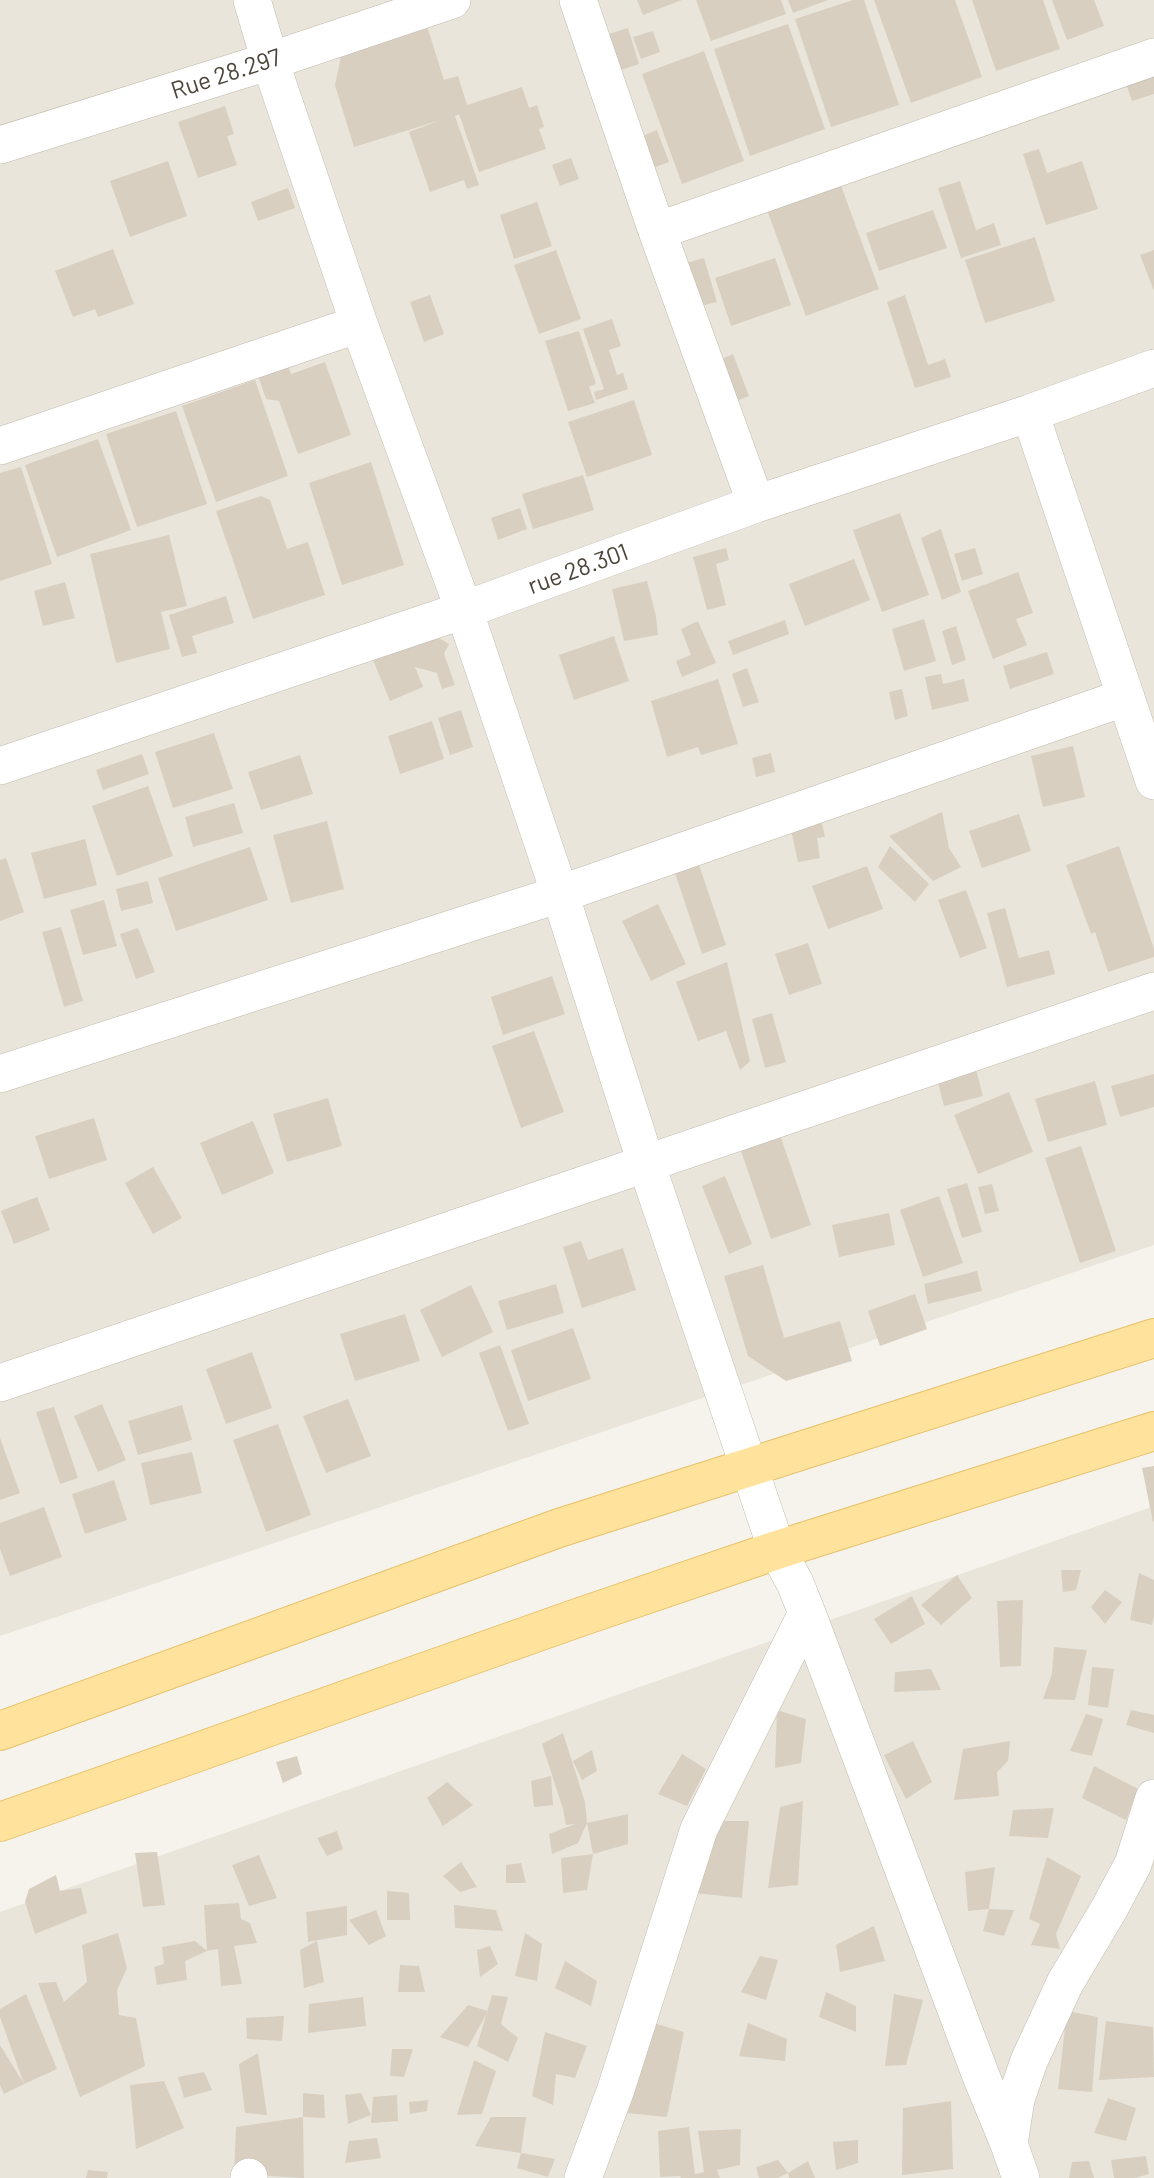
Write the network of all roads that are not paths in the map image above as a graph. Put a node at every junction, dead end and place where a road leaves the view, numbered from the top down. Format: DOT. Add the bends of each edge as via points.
graph roads {
  1 [pos="252,0"];
  2 [pos="452,0"];
  3 [pos="578,0"];
  4 [pos="1154,57"];
  5 [pos="270,61"];
  6 [pos="0,145"];
  7 [pos="657,231"];
  8 [pos="359,324"];
  9 [pos="1154,368"];
  10 [pos="1030,413"];
  11 [pos="0,446"];
  12 [pos="756,504"];
  13 [pos="464,610"];
  14 [pos="1126,697"];
  15 [pos="0,766"];
  16 [pos="1154,781"];
  17 [pos="560,894"];
  18 [pos="1154,990"];
  19 [pos="0,1074"];
  20 [pos="646,1163"];
  21 [pos="1154,1338"];
  22 [pos="0,1383"];
  23 [pos="1154,1431"];
  24 [pos="749,1467"];
  25 [pos="777,1550"];
  26 [pos="807,1613"];
  27 [pos="0,1731"];
  28 [pos="1154,1798"];
  29 [pos="0,1822"];
  30 [pos="1009,2144"];
  31 [pos="583,2178"];
  32 [pos="1021,2178"];
  1 -- 5 [label="street"];
  2 -- 5 [label="street, Rue 28.297"];
  3 -- 7 [label="street"];
  4 -- 7 [label="street"];
  5 -- 6 [label="street, Rue 28.297"];
  5 -- 8 [label="street"];
  7 -- 12 [label="street"];
  8 -- 11 [label="street"];
  8 -- 13 [label="street"];
  9 -- 10 [label="street, rue 28.301"];
  10 -- 12 [label="street, rue 28.301"];
  10 -- 14 [label="street"];
  12 -- 13 [label="street, rue 28.301"];
  13 -- 15 [label="street, rue 28.301"];
  13 -- 17 [label="street"];
  14 -- 16 [label="street"];
  14 -- 17 [label="street"];
  17 -- 19 [label="street"];
  17 -- 20 [label="street"];
  18 -- 20 [label="street"];
  20 -- 22 [label="street"];
  20 -- 24 [label="street"];
  21 -- 24 [label="main road"];
  23 -- 25 [label="main road"];
  24 -- 25 [label="street"];
  24 -- 27 [label="main road" via="559,1528"];
  25 -- 26 [label="street"];
  25 -- 29 [label="main road"];
  26 -- 30 [label="street"];
  26 -- 31 [label="street" via="699,1829"];
  28 -- 30 [label="street" via="1133,1864 1065,1983 1029,2061 1016,2099"];
  30 -- 32 [label="street"];
}
